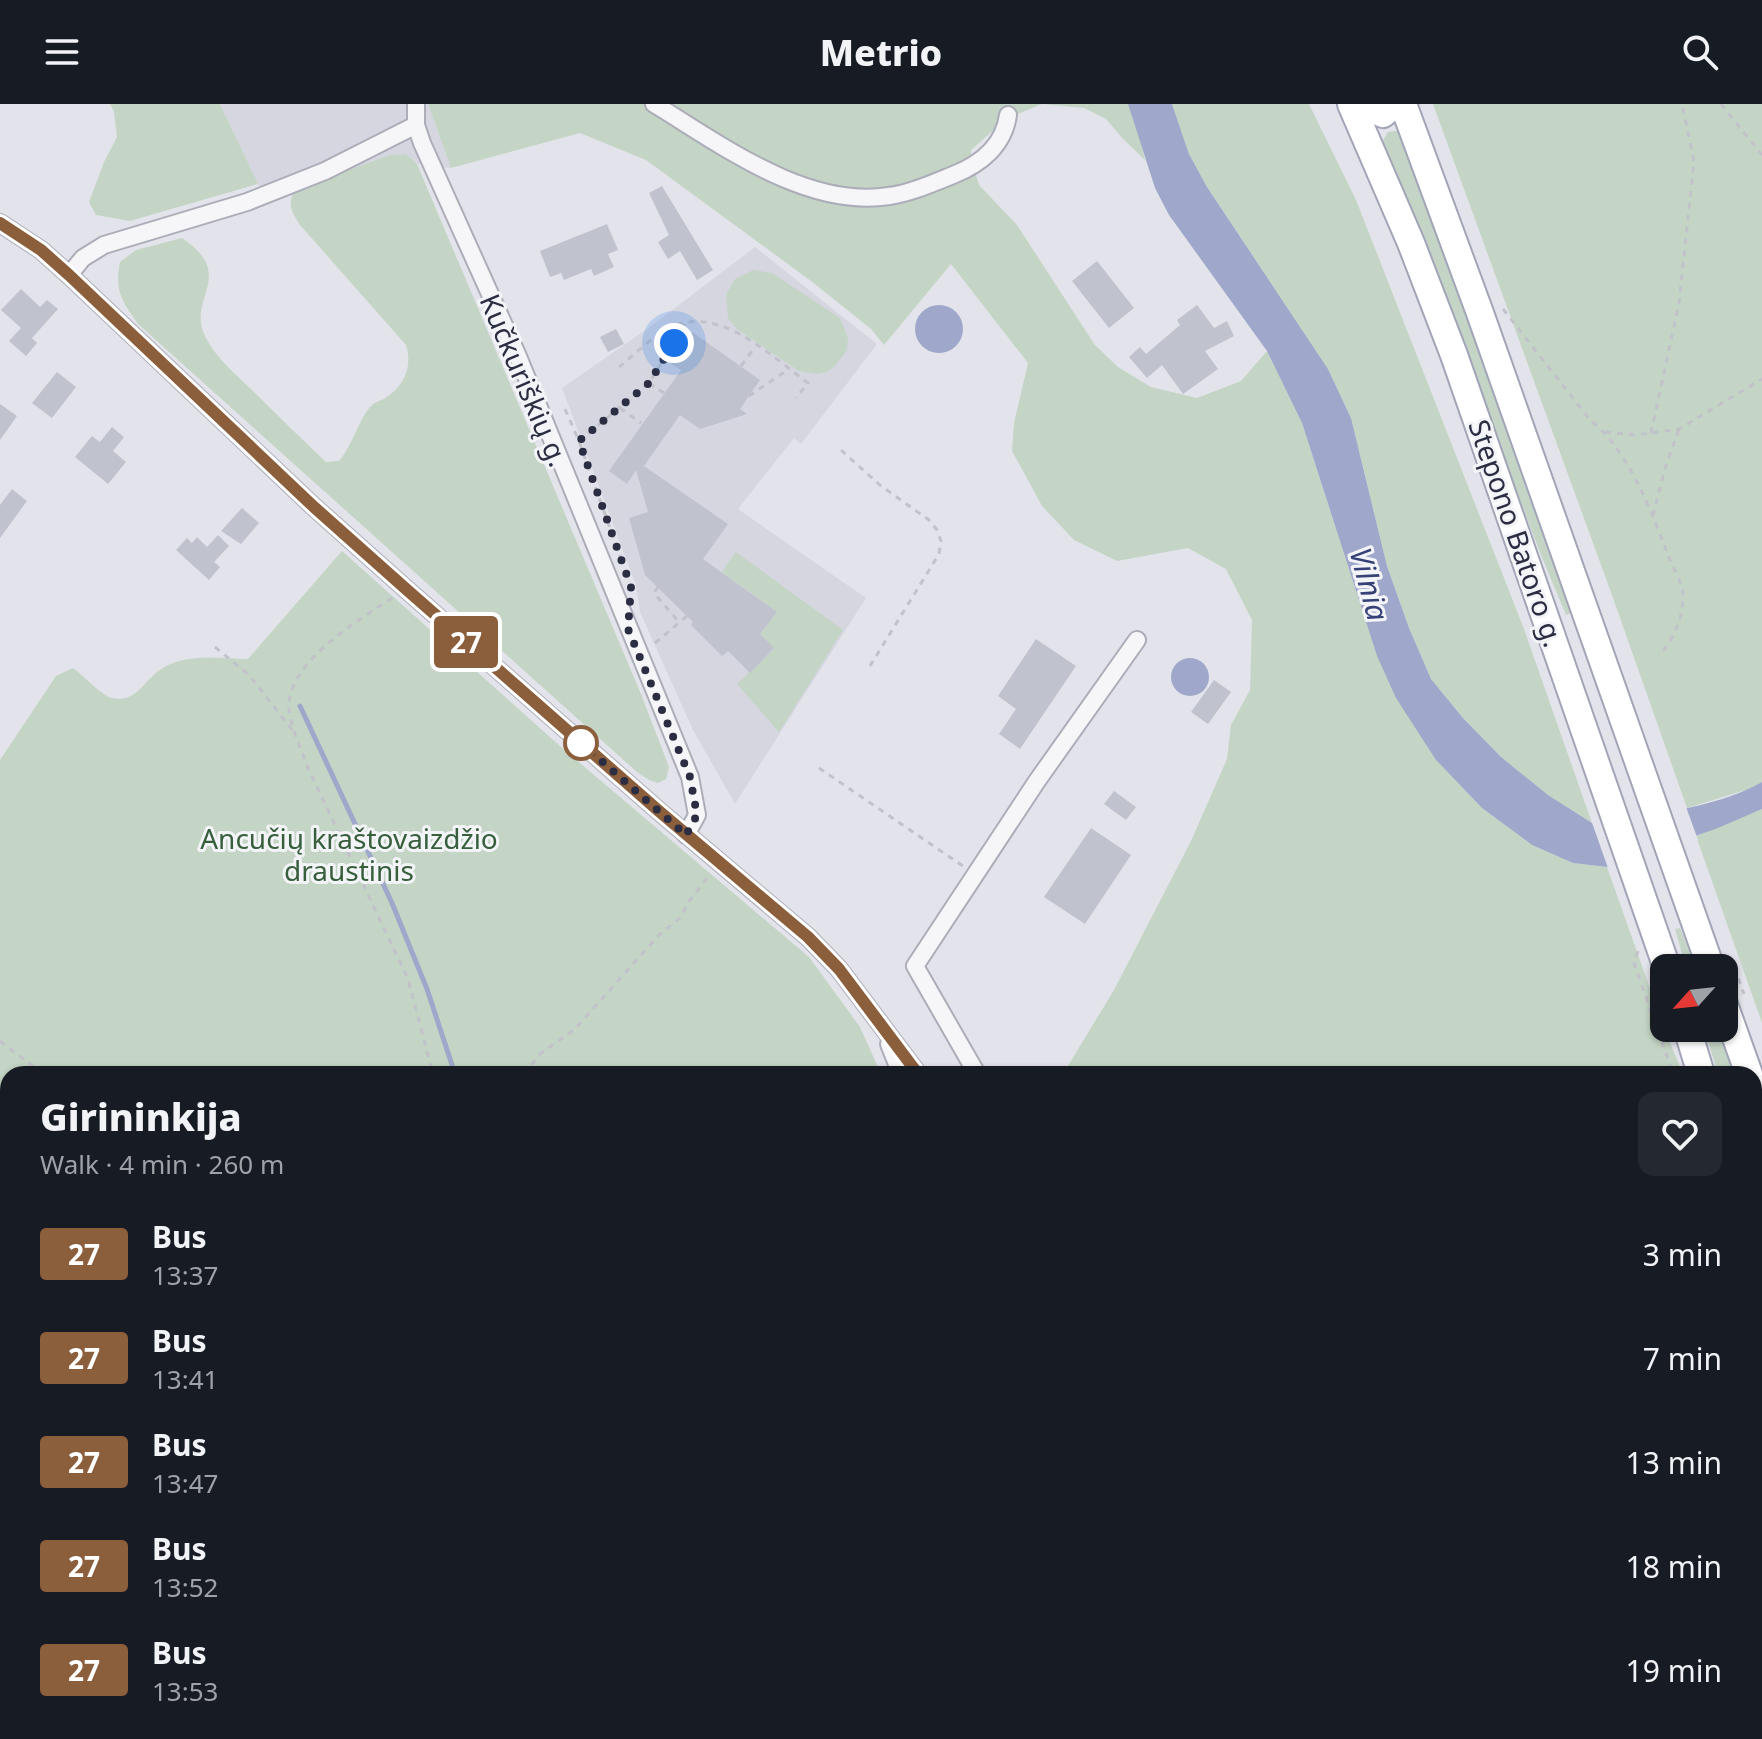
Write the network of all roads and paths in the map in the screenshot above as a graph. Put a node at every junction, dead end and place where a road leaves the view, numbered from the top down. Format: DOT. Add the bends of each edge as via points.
graph roads {
  1 [pos="416,104"];
  2 [pos="654,104"];
  3 [pos="1351,104"];
  4 [pos="1371,104"];
  5 [pos="1395,104"];
  6 [pos="1403,104"];
  7 [pos="1682,104"];
  8 [pos="1721,104"];
  9 [pos="1008,115"];
  10 [pos="416,125"];
  11 [pos="1762,155"];
  12 [pos="0,223"];
  13 [pos="69,275"];
  14 [pos="1502,307"];
  15 [pos="686,323"];
  16 [pos="756,346"];
  17 [pos="741,366"];
  18 [pos="619,367"];
  19 [pos="789,369"];
  20 [pos="1762,379"];
  21 [pos="649,383"];
  22 [pos="664,393"];
  23 [pos="749,396"];
  24 [pos="796,398"];
  25 [pos="620,408"];
  26 [pos="565,409"];
  27 [pos="641,423"];
  28 [pos="1679,429"];
  29 [pos="1605,432"];
  30 [pos="1651,433"];
  31 [pos="579,441"];
  32 [pos="841,450"];
  33 [pos="1653,516"];
  34 [pos="621,558"];
  35 [pos="658,587"];
  36 [pos="406,589"];
  37 [pos="687,616"];
  38 [pos="679,622"];
  39 [pos="1137,640"];
  40 [pos="215,647"];
  41 [pos="1662,652"];
  42 [pos="639,655"];
  43 [pos="870,666"];
  44 [pos="295,734"];
  45 [pos="819,768"];
  46 [pos="686,835"];
  47 [pos="719,862"];
  48 [pos="976,875"];
  49 [pos="1648,939"];
  50 [pos="1658,954"];
  51 [pos="1714,954"];
  52 [pos="1738,1016"];
  53 [pos="879,1020"];
  54 [pos="0,1041"];
  55 [pos="1691,1042"];
  56 [pos="33,1066"];
  57 [pos="431,1066"];
  58 [pos="530,1066"];
  59 [pos="898,1066"];
  60 [pos="912,1066"];
  61 [pos="972,1066"];
  62 [pos="1670,1066"];
  63 [pos="1699,1066"];
  64 [pos="1747,1066"];
  1 -- 10 [label="street, Kučkuriškių g."];
  2 -- 9 [label="street" via="768,173 858,198 891,196 966,170 997,144"];
  3 -- 49 [label="main road, Stepono Batoro g." via="1434,299 1548,621"];
  4 -- 5 [label="main road" via="1383,114"];
  6 -- 51 [label="main road, Stepono Batoro g." via="1694,923"];
  7 -- 30 [label="path" via="1694,161 1679,303"];
  8 -- 11 [label="path"];
  10 -- 13 [label="street" via="325,171 247,202 104,245"];
  10 -- 42 [label="street, Kučkuriškių g." via="517,354"];
  12 -- 13 [label="street"];
  13 -- 36 [label="street"];
  14 -- 29 [label="path"];
  15 -- 16 [label="path" via="714,322"];
  15 -- 18 [label="path" via="669,328"];
  15 -- 21 [label="path"];
  16 -- 17 [label="path"];
  16 -- 19 [label="path"];
  19 -- 23 [label="path"];
  19 -- 24 [label="path" via="808,383"];
  20 -- 28 [label="path"];
  21 -- 22 [label="path"];
  21 -- 25 [label="path"];
  25 -- 27 [label="path"];
  25 -- 31 [label="path"];
  26 -- 31 [label="path"];
  28 -- 30 [label="path"];
  28 -- 33 [label="path"];
  29 -- 30 [label="path"];
  29 -- 33 [label="path"];
  31 -- 34 [label="path"];
  32 -- 43 [label="path" via="929,520 941,541 939,554"];
  33 -- 41 [label="path" via="1683,593 1676,635"];
  35 -- 38 [label="path" via="654,593"];
  36 -- 44 [label="path" via="341,631 299,675 289,703"];
  36 -- 46 [label="street"];
  37 -- 38 [label="path"];
  38 -- 42 [label="path"];
  39 -- 48 [label="street"];
  40 -- 44 [label="path" via="249,675"];
  42 -- 46 [label="street, Kučkuriškių g." via="690,777 697,815"];
  44 -- 57 [label="path" via="408,979"];
  45 -- 48 [label="path"];
  46 -- 47 [label="street"];
  47 -- 53 [label="street" via="808,937"];
  47 -- 58 [label="path" via="680,918 575,1029"];
  48 -- 61 [label="street" via="915,966"];
  49 -- 50 [label="main road, Stepono Batoro g."];
  49 -- 62 [label="path" via="1634,963"];
  52 -- 64 [label="main road"];
  53 -- 59 [label="street"];
  53 -- 60 [label="street"];
  54 -- 56 [label="path"];
  55 -- 63 [label="main road"];
}
